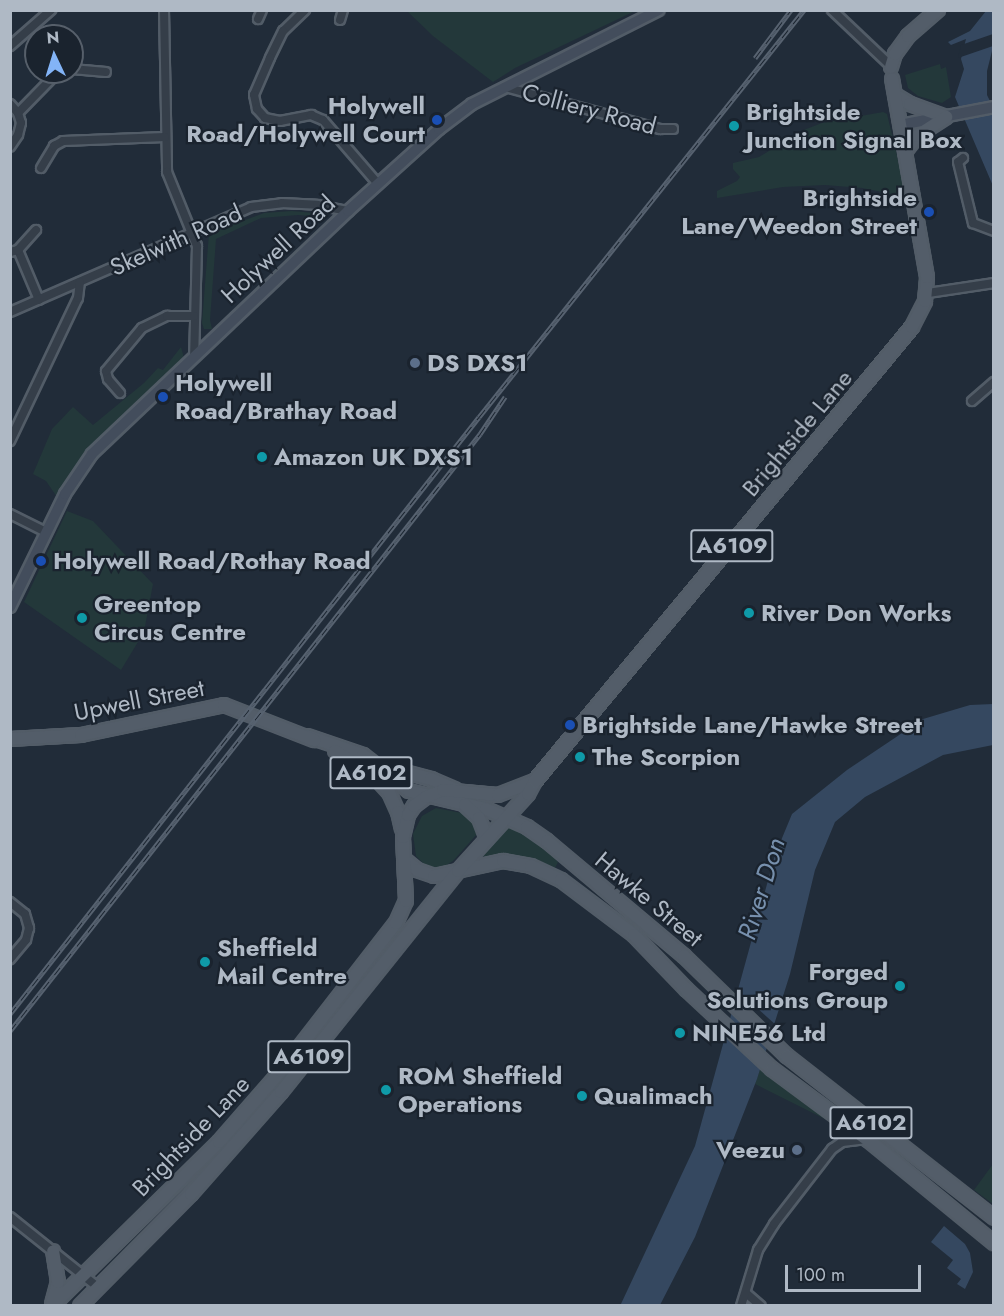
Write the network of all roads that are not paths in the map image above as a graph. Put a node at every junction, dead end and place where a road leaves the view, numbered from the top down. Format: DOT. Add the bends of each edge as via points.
graph roads {
  1 [pos="51,10"];
  2 [pos="164,10"];
  3 [pos="305,10"];
  4 [pos="659,10"];
  5 [pos="832,10"];
  6 [pos="938,10"];
  7 [pos="10,46"];
  8 [pos="84,70"];
  9 [pos="891,71"];
  10 [pos="106,72"];
  11 [pos="46,84"];
  12 [pos="504,87"];
  13 [pos="895,95"];
  14 [pos="10,104"];
  15 [pos="993,107"];
  16 [pos="18,113"];
  17 [pos="950,116"];
  18 [pos="900,125"];
  19 [pos="674,129"];
  20 [pos="165,137"];
  21 [pos="10,147"];
  22 [pos="905,153"];
  23 [pos="963,158"];
  24 [pos="40,168"];
  25 [pos="378,184"];
  26 [pos="348,211"];
  27 [pos="36,230"];
  28 [pos="192,231"];
  29 [pos="993,231"];
  30 [pos="14,251"];
  31 [pos="80,282"];
  32 [pos="993,283"];
  33 [pos="928,293"];
  34 [pos="39,300"];
  35 [pos="10,312"];
  36 [pos="194,316"];
  37 [pos="194,357"];
  38 [pos="993,382"];
  39 [pos="120,393"];
  40 [pos="972,401"];
  41 [pos="10,441"];
  42 [pos="10,514"];
  43 [pos="46,532"];
  44 [pos="11,605"];
  45 [pos="307,736"];
  46 [pos="10,739"];
  47 [pos="371,759"];
  48 [pos="536,781"];
  49 [pos="457,790"];
  50 [pos="426,797"];
  51 [pos="464,804"];
  52 [pos="507,818"];
  53 [pos="403,837"];
  54 [pos="487,839"];
  55 [pos="404,859"];
  56 [pos="458,871"];
  57 [pos="10,902"];
  58 [pos="10,959"];
  59 [pos="868,1140"];
  60 [pos="10,1217"];
  61 [pos="993,1218"];
  62 [pos="993,1243"];
  63 [pos="53,1251"];
  64 [pos="83,1275"];
  65 [pos="99,1288"];
  66 [pos="747,1294"];
  67 [pos="52,1305"];
  68 [pos="80,1305"];
  69 [pos="741,1305"];
  70 [pos="760,1305"];
  1 -- 7 [label="street"];
  2 -- 20 [label="street"];
  3 -- 25 [label="street" via="283,32 274,49 254,95 257,109 265,118 280,121 310,115 323,120"];
  4 -- 12 [label="main road, Holywell Road"];
  5 -- 9 [label="street"];
  6 -- 9 [label="main road" via="908,36 895,54"];
  8 -- 10 [label="street"];
  9 -- 13 [label="main road"];
  11 -- 16 [label="street"];
  12 -- 19 [label="street, Colliery Road" via="649,127"];
  12 -- 25 [label="main road, Holywell Road" via="446,123"];
  13 -- 17 [label="main road" via="910,104"];
  13 -- 18 [label="main road"];
  14 -- 16 [label="street"];
  15 -- 17 [label="main road"];
  16 -- 21 [label="street" via="21,123"];
  17 -- 18 [label="main road"];
  17 -- 22 [label="main road" via="917,136"];
  18 -- 22 [label="main road"];
  20 -- 24 [label="street" via="63,141 54,146"];
  20 -- 28 [label="street" via="167,172"];
  22 -- 33 [label="main road"];
  23 -- 29 [label="street" via="958,162 973,223"];
  25 -- 26 [label="main road, Holywell Road"];
  26 -- 28 [label="street, Skelwith Road" via="317,205 261,204"];
  26 -- 37 [label="main road, Holywell Road"];
  27 -- 30 [label="street"];
  28 -- 31 [label="street, Skelwith Road"];
  28 -- 36 [label="street" via="197,246"];
  30 -- 34 [label="street"];
  31 -- 34 [label="street, Skelwith Road"];
  31 -- 41 [label="street" via="78,298"];
  32 -- 33 [label="street"];
  33 -- 48 [label="main road, Brightside Lane / A6109" via="907,333"];
  34 -- 35 [label="street, Skelwith Road"];
  36 -- 37 [label="street"];
  36 -- 39 [label="street" via="167,316 142,328 106,371"];
  37 -- 43 [label="main road, Holywell Road" via="92,454 76,475"];
  38 -- 40 [label="street"];
  42 -- 43 [label="street"];
  43 -- 44 [label="main road, Holywell Road"];
  45 -- 46 [label="main road, Upwell Street / A6102" via="224,705 81,735"];
  45 -- 47 [label="main road, Upwell Street / A6102"];
  45 -- 53 [label="main road, Upwell Street / A6102" via="372,774 393,800"];
  47 -- 49 [label="main road" via="394,771 432,779"];
  47 -- 50 [label="main road, Upwell Street / A6102" via="409,791"];
  48 -- 49 [label="main road" via="498,795"];
  48 -- 52 [label="main road, Brightside Lane"];
  49 -- 50 [label="main road" via="443,790"];
  50 -- 51 [label="main road"];
  50 -- 53 [label="main road" via="410,811"];
  51 -- 52 [label="main road, Hawke Street / A6102"];
  51 -- 54 [label="main road" via="479,818"];
  52 -- 54 [label="main road, Brightside Lane"];
  52 -- 61 [label="main road, Hawke Street / A6102" via="547,841 656,931 787,1056"];
  53 -- 55 [label="main road"];
  54 -- 56 [label="main road"];
  55 -- 56 [label="main road" via="409,866 430,875"];
  55 -- 64 [label="main road, Brightside Lane / A6109" via="407,891 400,917 326,1014 219,1142"];
  56 -- 59 [label="main road, Hawke Street / A6102" via="503,861 525,864 555,877 634,935 772,1069"];
  56 -- 65 [label="main road, Brightside Lane / A6109" via="246,1132"];
  57 -- 58 [label="street" via="25,914 29,928 26,940"];
  59 -- 62 [label="main road, A6102"];
  59 -- 66 [label="street" via="856,1138 832,1149 761,1243"];
  60 -- 63 [label="street"];
  63 -- 64 [label="street"];
  63 -- 67 [label="main road" via="58,1282"];
  64 -- 65 [label="street"];
  64 -- 67 [label="main road, Brightside Lane / A6109"];
  65 -- 68 [label="main road, Brightside Lane / A6109"];
  66 -- 69 [label="street"];
  66 -- 70 [label="street"];
}
